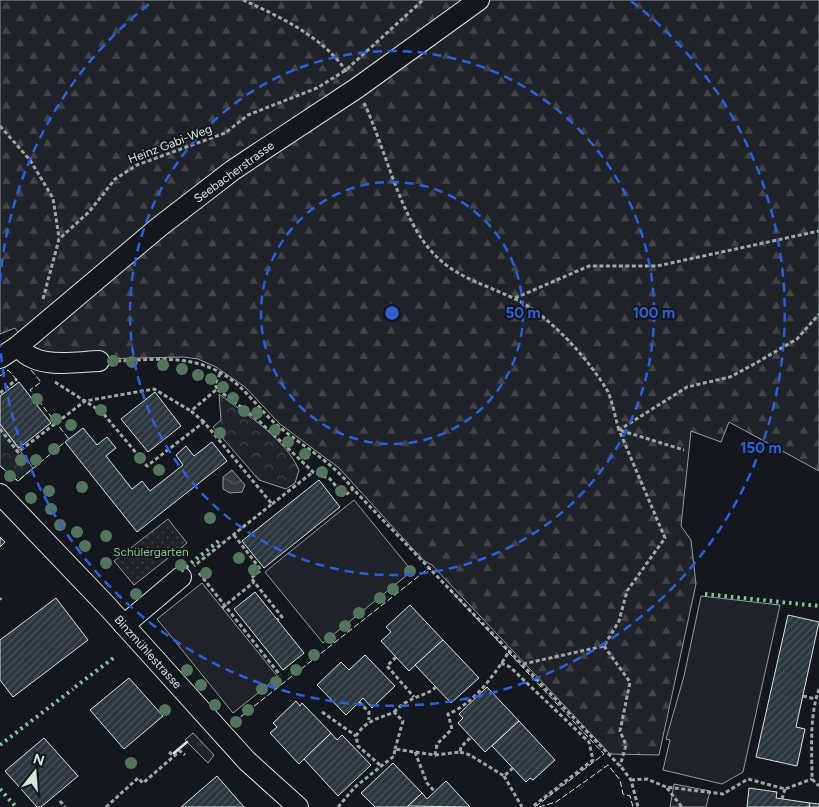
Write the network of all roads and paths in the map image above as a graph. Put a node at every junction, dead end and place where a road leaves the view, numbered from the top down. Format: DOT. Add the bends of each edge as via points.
graph roads {
  1 [pos="244,0"];
  2 [pos="423,0"];
  3 [pos="479,0"];
  4 [pos="346,70"];
  5 [pos="357,88"];
  6 [pos="0,126"];
  7 [pos="819,231"];
  8 [pos="59,239"];
  9 [pos="515,298"];
  10 [pos="40,304"];
  11 [pos="819,314"];
  12 [pos="26,352"];
  13 [pos="0,358"];
  14 [pos="99,361"];
  15 [pos="221,372"];
  16 [pos="16,379"];
  17 [pos="217,389"];
  18 [pos="0,393"];
  19 [pos="86,401"];
  20 [pos="191,412"];
  21 [pos="204,422"];
  22 [pos="2,429"];
  23 [pos="619,430"];
  24 [pos="684,450"];
  25 [pos="313,472"];
  26 [pos="353,489"];
  27 [pos="0,494"];
  28 [pos="272,504"];
  29 [pos="234,535"];
  30 [pos="187,572"];
  31 [pos="254,582"];
  32 [pos="223,607"];
  33 [pos="277,620"];
  34 [pos="124,624"];
  35 [pos="604,646"];
  36 [pos="510,650"];
  37 [pos="396,657"];
  38 [pos="501,662"];
  39 [pos="523,664"];
  40 [pos="280,675"];
  41 [pos="436,687"];
  42 [pos="819,689"];
  43 [pos="414,696"];
  44 [pos="803,696"];
  45 [pos="816,699"];
  46 [pos="359,702"];
  47 [pos="322,712"];
  48 [pos="394,712"];
  49 [pos="369,720"];
  50 [pos="356,736"];
  51 [pos="471,738"];
  52 [pos="396,749"];
  53 [pos="169,752"];
  54 [pos="415,752"];
  55 [pos="460,752"];
  56 [pos="184,755"];
  57 [pos="435,755"];
  58 [pos="174,756"];
  59 [pos="380,765"];
  60 [pos="620,766"];
  61 [pos="513,768"];
  62 [pos="504,776"];
  63 [pos="631,780"];
  64 [pos="812,780"];
  65 [pos="819,786"];
  66 [pos="666,787"];
  67 [pos="784,789"];
  68 [pos="435,792"];
  69 [pos="782,799"];
  70 [pos="60,802"];
  71 [pos="65,807"];
  72 [pos="106,807"];
  73 [pos="298,807"];
  74 [pos="338,807"];
  75 [pos="522,807"];
  76 [pos="532,807"];
  77 [pos="638,807"];
  78 [pos="682,807"];
  1 -- 4 [label="path" via="287,20"];
  2 -- 4 [label="path, Heinz Gabi-Weg"];
  3 -- 5 [label="street, Seebacherstrasse"];
  4 -- 5 [label="path"];
  4 -- 8 [label="path, Heinz Gabi-Weg" via="317,88 248,115 225,133 126,170 89,212"];
  5 -- 9 [label="path" via="375,126 410,221 434,255 471,280"];
  5 -- 12 [label="street, Seebacherstrasse" via="233,170 159,227"];
  6 -- 8 [label="path" via="30,160 53,198"];
  7 -- 9 [label="path" via="657,266 589,266"];
  8 -- 10 [label="path"];
  9 -- 23 [label="path" via="550,322 584,358 608,392"];
  11 -- 23 [label="path" via="796,339 756,363 730,377 687,387"];
  12 -- 13 [label="street, Seebacherstrasse"];
  12 -- 14 [label="street" via="45,363"];
  12 -- 19 [label="path" via="50,378"];
  14 -- 15 [label="path" via="187,360"];
  15 -- 17 [label="path" via="215,384"];
  15 -- 26 [label="path" via="242,388 277,425 340,472"];
  16 -- 18 [label="path"];
  17 -- 20 [label="path"];
  17 -- 25 [label="path" via="257,419"];
  19 -- 20 [label="path" via="154,389"];
  19 -- 21 [label="path" via="102,412 147,466"];
  19 -- 22 [label="path" via="18,452"];
  20 -- 21 [label="path"];
  21 -- 28 [label="path"];
  23 -- 24 [label="path"];
  23 -- 35 [label="path" via="665,538 627,591 619,621"];
  25 -- 26 [label="path" via="330,479 344,496"];
  25 -- 28 [label="path"];
  26 -- 36 [label="path"];
  27 -- 34 [label="street, Binzmühlestrasse"];
  28 -- 29 [label="path"];
  29 -- 30 [label="path"];
  29 -- 31 [label="path" via="261,570 251,578"];
  30 -- 32 [label="path"];
  30 -- 34 [label="street"];
  31 -- 32 [label="path"];
  31 -- 33 [label="path" via="282,617"];
  32 -- 40 [label="path"];
  34 -- 73 [label="street, Binzmühlestrasse" via="247,761"];
  35 -- 39 [label="path"];
  35 -- 60 [label="path" via="630,682 620,731 626,745"];
  36 -- 38 [label="path"];
  36 -- 39 [label="path"];
  37 -- 43 [label="path" via="387,666"];
  38 -- 57 [label="path" via="485,685 448,714 452,729 437,744"];
  38 -- 76 [label="path" via="589,742 593,760"];
  39 -- 60 [label="path"];
  41 -- 43 [label="path"];
  42 -- 45 [label="path"];
  43 -- 48 [label="path"];
  44 -- 45 [label="path"];
  45 -- 64 [label="path"];
  46 -- 49 [label="path" via="369,712"];
  47 -- 50 [label="path"];
  48 -- 49 [label="path"];
  48 -- 52 [label="path" via="403,721"];
  49 -- 50 [label="path"];
  50 -- 59 [label="path" via="358,746"];
  51 -- 55 [label="path"];
  52 -- 54 [label="path"];
  52 -- 59 [label="path" via="394,756"];
  53 -- 58 [label="path"];
  54 -- 57 [label="path"];
  54 -- 68 [label="path" via="427,783"];
  55 -- 57 [label="path"];
  55 -- 62 [label="path"];
  56 -- 58 [label="path" via="180,750"];
  58 -- 72 [label="path" via="144,783 138,778"];
  59 -- 74 [label="path"];
  60 -- 63 [label="path"];
  61 -- 62 [label="path"];
  62 -- 75 [label="path"];
  63 -- 66 [label="path" via="647,779"];
  63 -- 77 [label="path"];
  64 -- 65 [label="path"];
  64 -- 67 [label="path"];
  66 -- 67 [label="path" via="723,794 748,780"];
  66 -- 78 [label="path"];
  67 -- 69 [label="path"];
  70 -- 71 [label="path"];
}
